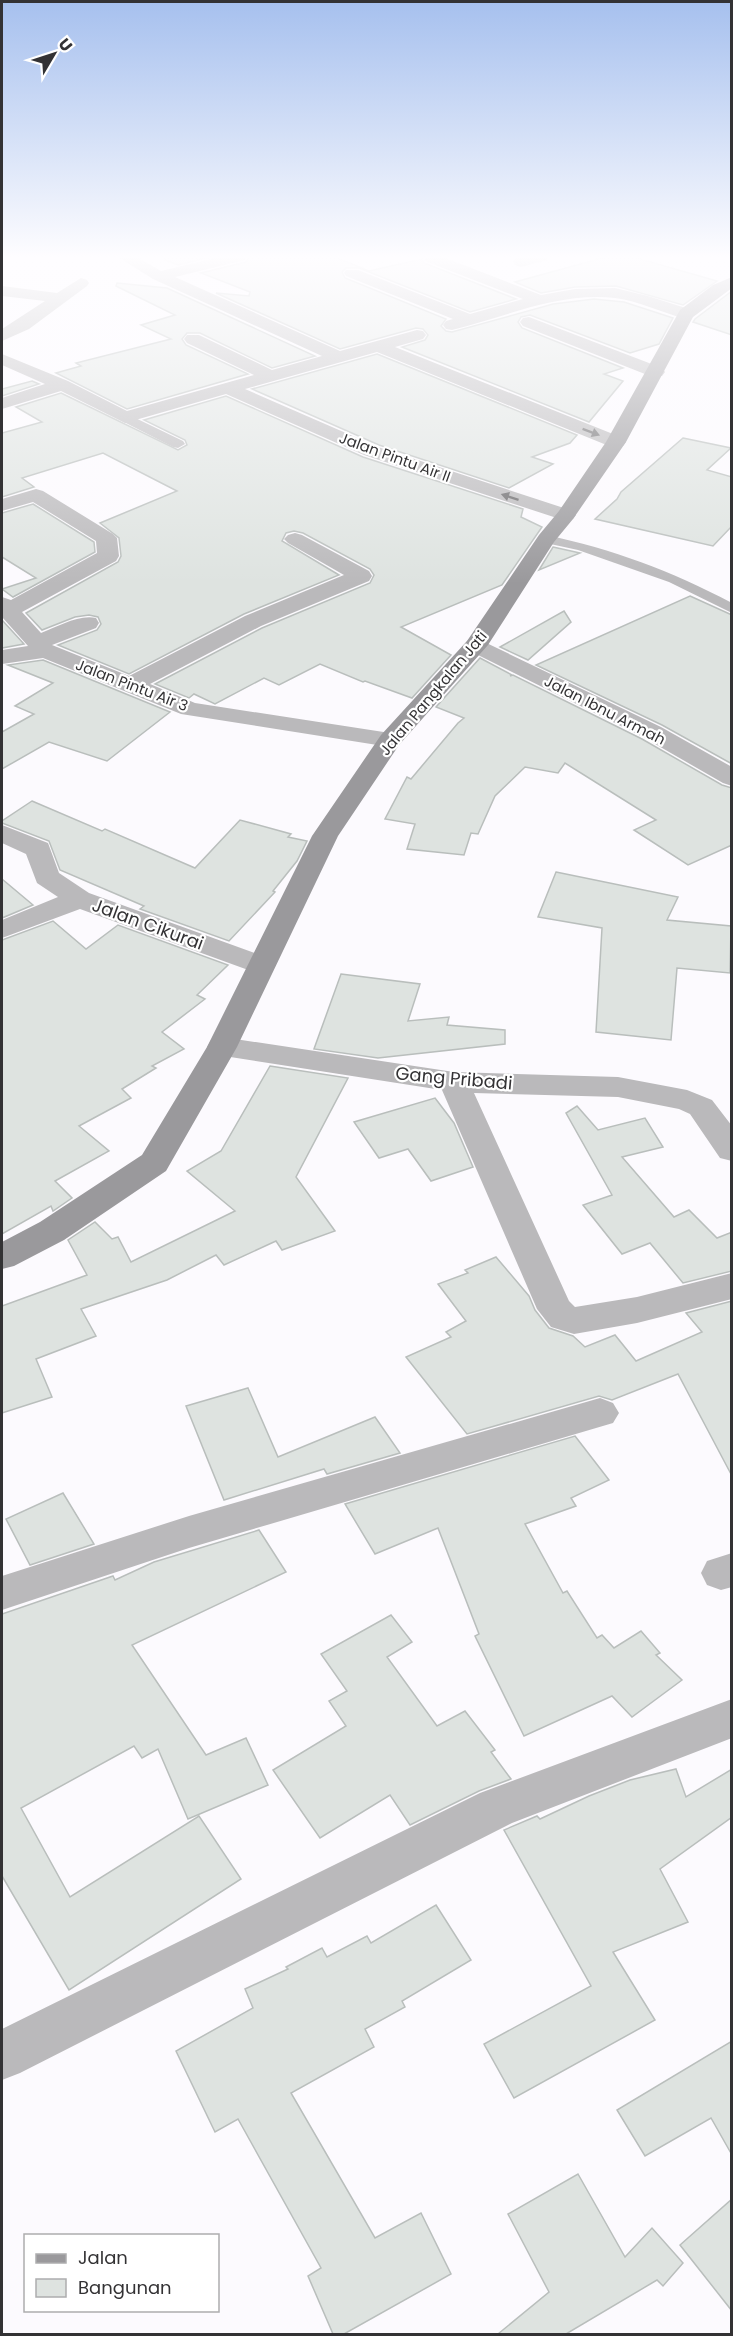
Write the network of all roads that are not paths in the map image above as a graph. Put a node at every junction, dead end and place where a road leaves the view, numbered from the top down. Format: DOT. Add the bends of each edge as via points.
graph roads {
  1 [pos="18,366"];
  2 [pos="249,366"];
  3 [pos="308,366"];
  4 [pos="428,366"];
  5 [pos="641,366"];
  6 [pos="659,366"];
  7 [pos="656,372"];
  8 [pos="272,377"];
  9 [pos="62,385"];
  10 [pos="229,389"];
  11 [pos="2,404"];
  12 [pos="126,417"];
  13 [pos="616,442"];
  14 [pos="178,444"];
  15 [pos="2,505"];
  16 [pos="566,515"];
  17 [pos="295,539"];
  18 [pos="546,539"];
  19 [pos="5,607"];
  20 [pos="732,609"];
  21 [pos="88,623"];
  22 [pos="476,645"];
  23 [pos="41,647"];
  24 [pos="2,657"];
  25 [pos="129,686"];
  26 [pos="390,740"];
  27 [pos="732,778"];
  28 [pos="2,833"];
  29 [pos="79,899"];
  30 [pos="2,930"];
  31 [pos="261,965"];
  32 [pos="222,1047"];
  33 [pos="454,1082"];
  34 [pos="732,1150"];
  35 [pos="2,1257"];
  36 [pos="732,1286"];
  37 [pos="600,1413"];
  38 [pos="2,1593"];
  39 [pos="732,1718"];
  40 [pos="2,2055"];
  1 -- 9 [label="street"];
  2 -- 8 [label="street"];
  3 -- 8 [label="street"];
  4 -- 13 [label="street, one-way"];
  5 -- 7 [label="street"];
  6 -- 7 [label="main road, Jalan Pangkalan Jati"];
  7 -- 13 [label="main road, Jalan Pangkalan Jati"];
  8 -- 10 [label="street"];
  9 -- 11 [label="street"];
  9 -- 12 [label="street"];
  10 -- 12 [label="street"];
  16 -- 10 [label="street, Jalan Pintu Air II, one-way" via="371,452"];
  12 -- 14 [label="lane"];
  13 -- 16 [label="main road, Jalan Pangkalan Jati"];
  15 -- 19 [label="street" via="36,495 106,538 108,556"];
  16 -- 18 [label="main road, Jalan Pangkalan Jati"];
  17 -- 25 [label="street" via="361,576 253,621"];
  18 -- 20 [label="lane" via="674,579"];
  18 -- 22 [label="main road, Jalan Pangkalan Jati"];
  19 -- 23 [label="street, Jalan Pintu Air 3"];
  21 -- 23 [label="street"];
  22 -- 26 [label="main road, Jalan Pangkalan Jati"];
  22 -- 27 [label="street, Jalan Ibnu Armah" via="652,732"];
  23 -- 24 [label="street"];
  23 -- 25 [label="street, Jalan Pintu Air 3"];
  25 -- 26 [label="street, Jalan Pintu Air 3" via="190,709"];
  26 -- 31 [label="main road, Jalan Pangkalan Jati" via="325,836"];
  28 -- 29 [label="street" via="38,849 47,877"];
  29 -- 30 [label="street, Jalan Cikurai"];
  29 -- 31 [label="street, Jalan Cikurai"];
  31 -- 32 [label="main road, Jalan Pangkalan Jati"];
  32 -- 33 [label="street, Gang Pribadi"];
  32 -- 35 [label="main road, Jalan Pangkalan Jati" via="154,1163 52,1231"];
  33 -- 34 [label="street, Gang Pribadi" via="618,1087 687,1100 701,1107"];
  33 -- 36 [label="street" via="555,1309 564,1318 574,1321 637,1310"];
  37 -- 38 [label="street" via="189,1532"];
  39 -- 40 [label="street" via="496,1808"];
}
